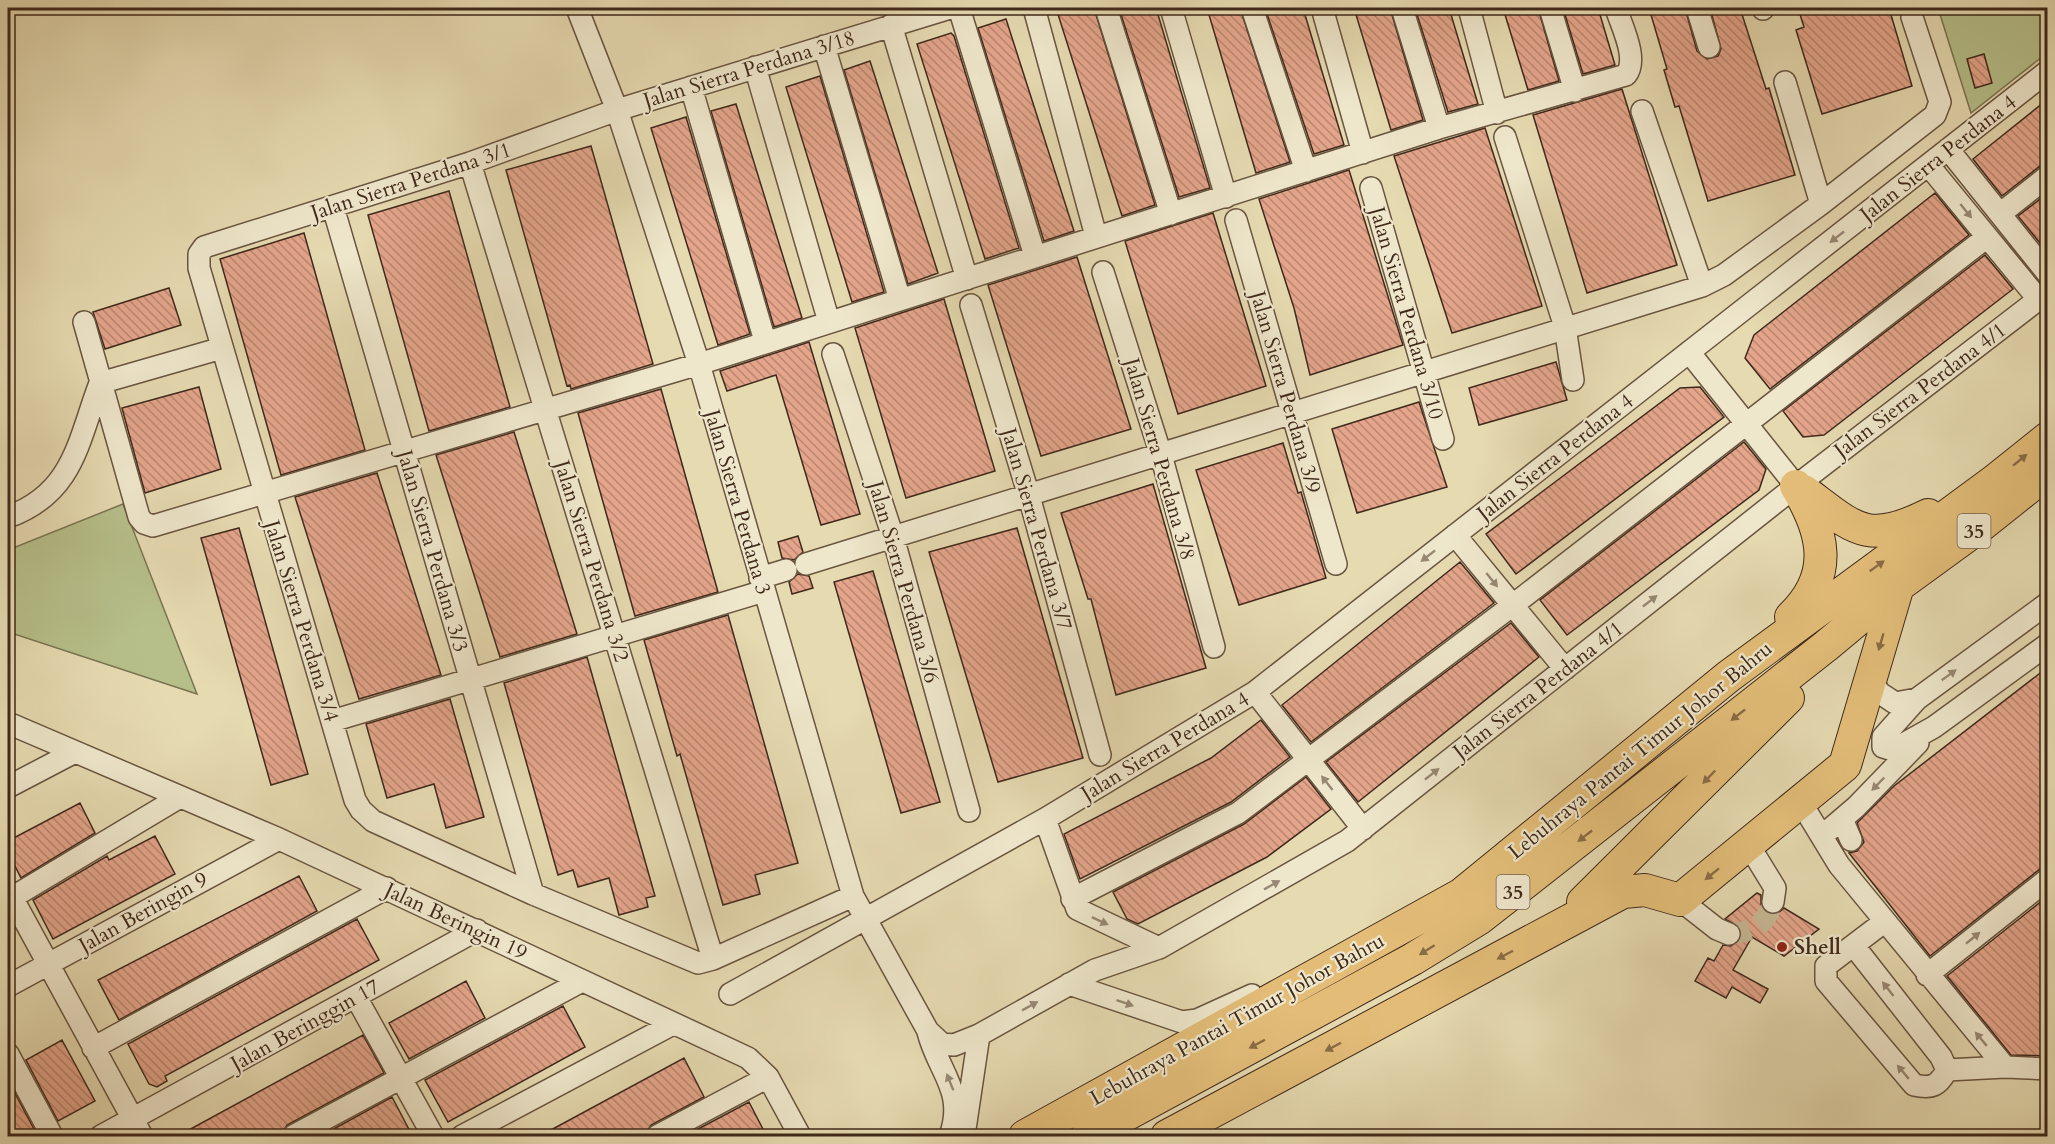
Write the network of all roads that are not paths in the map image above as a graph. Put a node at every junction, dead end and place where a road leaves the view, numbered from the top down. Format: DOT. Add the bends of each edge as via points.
graph roads {
  1 [pos="577,8"];
  2 [pos="950,8"];
  3 [pos="959,8"];
  4 [pos="1034,8"];
  5 [pos="1106,8"];
  6 [pos="1171,8"];
  7 [pos="1252,8"];
  8 [pos="1322,8"];
  9 [pos="1402,8"];
  10 [pos="1469,8"];
  11 [pos="1550,8"];
  12 [pos="1616,8"];
  13 [pos="1697,8"];
  14 [pos="1912,17"];
  15 [pos="891,26"];
  16 [pos="824,46"];
  17 [pos="1709,47"];
  18 [pos="755,67"];
  19 [pos="2048,71"];
  20 [pos="1785,82"];
  21 [pos="691,87"];
  22 [pos="1575,91"];
  23 [pos="617,110"];
  24 [pos="1642,111"];
  25 [pos="1497,113"];
  26 [pos="1439,128"];
  27 [pos="1505,137"];
  28 [pos="1948,149"];
  29 [pos="1363,153"];
  30 [pos="470,163"];
  31 [pos="1929,166"];
  32 [pos="1306,171"];
  33 [pos="2048,176"];
  34 [pos="1371,188"];
  35 [pos="1226,197"];
  36 [pos="1821,204"];
  37 [pos="333,207"];
  38 [pos="1171,214"];
  39 [pos="2000,214"];
  40 [pos="1236,220"];
  41 [pos="1096,236"];
  42 [pos="1987,237"];
  43 [pos="204,247"];
  44 [pos="1035,256"];
  45 [pos="1103,272"];
  46 [pos="2048,274"];
  47 [pos="967,279"];
  48 [pos="1702,286"];
  49 [pos="2043,296"];
  50 [pos="900,300"];
  51 [pos="972,305"];
  52 [pos="84,322"];
  53 [pos="829,322"];
  54 [pos="1565,327"];
  55 [pos="765,340"];
  56 [pos="222,348"];
  57 [pos="1689,352"];
  58 [pos="833,354"];
  59 [pos="699,364"];
  60 [pos="1424,374"];
  61 [pos="1573,380"];
  62 [pos="100,383"];
  63 [pos="545,409"];
  64 [pos="1293,414"];
  65 [pos="1746,423"];
  66 [pos="2048,438"];
  67 [pos="1443,439"];
  68 [pos="403,450"];
  69 [pos="1161,455"];
  70 [pos="2048,472"];
  71 [pos="1993,482"];
  72 [pos="1796,486"];
  73 [pos="264,495"];
  74 [pos="1029,495"];
  75 [pos="8,517"];
  76 [pos="1455,535"];
  77 [pos="893,537"];
  78 [pos="806,564"];
  79 [pos="1336,564"];
  80 [pos="786,570"];
  81 [pos="762,584"];
  82 [pos="1898,586"];
  83 [pos="2048,603"];
  84 [pos="1513,606"];
  85 [pos="615,636"];
  86 [pos="2048,644"];
  87 [pos="1214,647"];
  88 [pos="1565,669"];
  89 [pos="1729,676"];
  90 [pos="470,679"];
  91 [pos="1870,680"];
  92 [pos="1255,692"];
  93 [pos="1917,699"];
  94 [pos="332,721"];
  95 [pos="8,723"];
  96 [pos="1934,727"];
  97 [pos="73,753"];
  98 [pos="1100,755"];
  99 [pos="1309,761"];
  100 [pos="8,788"];
  101 [pos="180,797"];
  102 [pos="1800,801"];
  103 [pos="969,811"];
  104 [pos="1045,819"];
  105 [pos="1842,819"];
  106 [pos="1363,829"];
  107 [pos="1822,836"];
  108 [pos="279,839"];
  109 [pos="1851,840"];
  110 [pos="1748,844"];
  111 [pos="2048,879"];
  112 [pos="387,888"];
  113 [pos="533,894"];
  114 [pos="9,896"];
  115 [pos="853,896"];
  116 [pos="1072,899"];
  117 [pos="1680,900"];
  118 [pos="1773,902"];
  119 [pos="864,919"];
  120 [pos="1884,922"];
  121 [pos="1557,927"];
  122 [pos="477,930"];
  123 [pos="1729,934"];
  124 [pos="1854,946"];
  125 [pos="1159,948"];
  126 [pos="713,959"];
  127 [pos="47,965"];
  128 [pos="1927,975"];
  129 [pos="1308,980"];
  130 [pos="582,981"];
  131 [pos="1069,984"];
  132 [pos="8,986"];
  133 [pos="730,994"];
  134 [pos="356,997"];
  135 [pos="673,1024"];
  136 [pos="928,1031"];
  137 [pos="979,1035"];
  138 [pos="93,1048"];
  139 [pos="8,1054"];
  140 [pos="2005,1067"];
  141 [pos="2048,1069"];
  142 [pos="1947,1070"];
  143 [pos="768,1077"];
  144 [pos="401,1078"];
  145 [pos="137,1128"];
  146 [pos="52,1137"];
  147 [pos="101,1137"];
  148 [pos="293,1137"];
  149 [pos="433,1137"];
  150 [pos="462,1137"];
  151 [pos="657,1137"];
  152 [pos="801,1137"];
  153 [pos="950,1137"];
  154 [pos="961,1137"];
  155 [pos="1024,1137"];
  156 [pos="1087,1137"];
  157 [pos="1167,1137"];
  1 -- 23 [label="street, Jalan Sierra Perdana 3"];
  2 -- 15 [label="street, Jalan Sierra Perdana 3/18"];
  3 -- 44 [label="street"];
  4 -- 41 [label="street"];
  5 -- 38 [label="street"];
  6 -- 35 [label="street"];
  7 -- 32 [label="street"];
  8 -- 29 [label="street"];
  9 -- 26 [label="street"];
  10 -- 25 [label="street"];
  11 -- 22 [label="street"];
  12 -- 22 [label="street" via="1632,60 1631,70"];
  13 -- 17 [label="street"];
  14 -- 36 [label="street" via="1940,102 1935,115"];
  15 -- 16 [label="street, Jalan Sierra Perdana 3/18"];
  15 -- 47 [label="street"];
  16 -- 18 [label="street, Jalan Sierra Perdana 3/18"];
  16 -- 50 [label="street"];
  18 -- 21 [label="street, Jalan Sierra Perdana 3/18"];
  18 -- 53 [label="street"];
  19 -- 28 [label="street, Jalan Sierra Perdana 4"];
  20 -- 36 [label="street"];
  21 -- 23 [label="street, Jalan Sierra Perdana 3/18"];
  21 -- 55 [label="street"];
  22 -- 25 [label="street"];
  23 -- 30 [label="street, Jalan Sierra Perdana 3/1"];
  23 -- 59 [label="street, Jalan Sierra Perdana 3"];
  24 -- 48 [label="street"];
  25 -- 26 [label="street"];
  26 -- 29 [label="street"];
  27 -- 54 [label="street"];
  28 -- 31 [label="street, Jalan Sierra Perdana 4"];
  28 -- 39 [label="street"];
  29 -- 32 [label="street"];
  30 -- 37 [label="street, Jalan Sierra Perdana 3/1"];
  30 -- 63 [label="street, Jalan Sierra Perdana 3/2"];
  31 -- 42 [label="street, one-way"];
  31 -- 57 [label="street, Jalan Sierra Perdana 4, one-way"];
  32 -- 35 [label="street"];
  33 -- 39 [label="street"];
  34 -- 60 [label="street, Jalan Sierra Perdana 3/10"];
  35 -- 38 [label="street"];
  36 -- 48 [label="street" via="1724,275"];
  37 -- 43 [label="street, Jalan Sierra Perdana 3/1"];
  37 -- 68 [label="street, Jalan Sierra Perdana 3/3"];
  38 -- 41 [label="street"];
  39 -- 46 [label="street"];
  40 -- 64 [label="street, Jalan Sierra Perdana 3/9"];
  41 -- 44 [label="street"];
  42 -- 49 [label="street"];
  42 -- 65 [label="street"];
  43 -- 56 [label="street, Jalan Sierra Perdana 3/4" via="199,254 199,268"];
  44 -- 47 [label="street"];
  45 -- 69 [label="street, Jalan Sierra Perdana 3/8"];
  47 -- 50 [label="street"];
  48 -- 54 [label="street"];
  49 -- 72 [label="street, Jalan Sierra Perdana 4/1"];
  50 -- 53 [label="street"];
  51 -- 74 [label="street, Jalan Sierra Perdana 3/7"];
  52 -- 62 [label="street"];
  53 -- 55 [label="street"];
  54 -- 60 [label="street"];
  54 -- 61 [label="street"];
  55 -- 59 [label="street"];
  56 -- 62 [label="street"];
  56 -- 73 [label="street, Jalan Sierra Perdana 3/4"];
  57 -- 65 [label="street"];
  57 -- 76 [label="street, Jalan Sierra Perdana 4"];
  58 -- 77 [label="street, Jalan Sierra Perdana 3/6"];
  59 -- 63 [label="street"];
  59 -- 81 [label="street, Jalan Sierra Perdana 3"];
  60 -- 64 [label="street"];
  60 -- 67 [label="street, Jalan Sierra Perdana 3/10"];
  62 -- 73 [label="street" via="144,523 153,526"];
  62 -- 75 [label="street" via="72,464 56,487 37,504"];
  63 -- 68 [label="street"];
  63 -- 85 [label="street, Jalan Sierra Perdana 3/2"];
  64 -- 69 [label="street"];
  64 -- 79 [label="street, Jalan Sierra Perdana 3/9"];
  65 -- 72 [label="street"];
  65 -- 84 [label="street"];
  71 -- 66 [label="highway, Lebuhraya Pantai Timur Johor Bahru / 35, one-way"];
  68 -- 73 [label="street"];
  68 -- 90 [label="street, Jalan Sierra Perdana 3/3"];
  69 -- 74 [label="street"];
  69 -- 87 [label="street, Jalan Sierra Perdana 3/8"];
  70 -- 82 [label="highway, Lebuhraya Pantai Timur Johor Bahru / 35"];
  71 -- 72 [label="highway" via="1904,527 1882,532 1846,523"];
  89 -- 71 [label="highway, Lebuhraya Pantai Timur Johor Bahru / 35, one-way"];
  88 -- 72 [label="street, Jalan Sierra Perdana 4/1, one-way"];
  72 -- 89 [label="highway" via="1818,529 1820,565 1815,583 1803,606"];
  73 -- 94 [label="street, Jalan Sierra Perdana 3/4"];
  74 -- 77 [label="street"];
  74 -- 98 [label="street, Jalan Sierra Perdana 3/7"];
  76 -- 84 [label="street, one-way"];
  76 -- 92 [label="street, Jalan Sierra Perdana 4, one-way"];
  77 -- 78 [label="street"];
  77 -- 103 [label="street, Jalan Sierra Perdana 3/6"];
  80 -- 81 [label="street"];
  81 -- 85 [label="street"];
  81 -- 115 [label="street, Jalan Sierra Perdana 3"];
  82 -- 91 [label="highway, one-way"];
  82 -- 121 [label="highway, one-way"];
  82 -- 156 [label="highway, Lebuhraya Pantai Timur Johor Bahru / 35, one-way" via="1480,918 1413,959"];
  93 -- 83 [label="street, one-way"];
  84 -- 88 [label="street"];
  84 -- 99 [label="street"];
  85 -- 90 [label="street"];
  85 -- 126 [label="street, Jalan Sierra Perdana 3/2"];
  86 -- 96 [label="street"];
  106 -- 88 [label="street, Jalan Sierra Perdana 4/1, one-way"];
  89 -- 129 [label="highway, Lebuhraya Pantai Timur Johor Bahru / 35" via="1462,894"];
  90 -- 94 [label="street"];
  90 -- 113 [label="street, Jalan Sierra Perdana 3/3"];
  91 -- 93 [label="street" via="1895,703"];
  91 -- 102 [label="highway" via="1845,765"];
  92 -- 99 [label="street"];
  92 -- 104 [label="street, Jalan Sierra Perdana 4"];
  93 -- 96 [label="street" via="1883,737 1883,747 1893,750"];
  94 -- 113 [label="street, Jalan Sierra Perdana 3/4" via="355,800 373,821"];
  95 -- 97 [label="street, Jalan Beringin 19"];
  96 -- 105 [label="street, one-way"];
  97 -- 100 [label="street"];
  97 -- 101 [label="street, Jalan Beringin 19"];
  106 -- 99 [label="street, one-way"];
  99 -- 116 [label="street" via="1238,813"];
  101 -- 108 [label="street, Jalan Beringin 19"];
  101 -- 114 [label="street"];
  102 -- 107 [label="street"];
  102 -- 110 [label="highway"];
  104 -- 116 [label="street"];
  104 -- 119 [label="street, Jalan Sierra Perdana 4"];
  105 -- 107 [label="street"];
  105 -- 109 [label="street"];
  125 -- 106 [label="street, Jalan Sierra Perdana 4/1, one-way" via="1327,855"];
  107 -- 120 [label="street" via="1839,865"];
  108 -- 112 [label="street, Jalan Beringin 19"];
  108 -- 127 [label="street, Jalan Beringin 9"];
  110 -- 117 [label="highway, one-way"];
  110 -- 118 [label="street" via="1775,888"];
  128 -- 111 [label="street, one-way"];
  112 -- 122 [label="street, Jalan Beringin 19"];
  112 -- 138 [label="street"];
  113 -- 126 [label="street, Jalan Sierra Perdana 3/4" via="687,960 698,963"];
  114 -- 127 [label="street"];
  115 -- 119 [label="street, Jalan Sierra Perdana 3"];
  115 -- 126 [label="street"];
  116 -- 125 [label="street, one-way" via="1081,912"];
  117 -- 121 [label="highway" via="1646,890 1628,891"];
  117 -- 123 [label="street"];
  119 -- 133 [label="street, Jalan Sierra Perdana 4"];
  119 -- 136 [label="street, Jalan Sierra Perdana 3"];
  120 -- 124 [label="street"];
  120 -- 128 [label="street"];
  121 -- 157 [label="highway, one-way"];
  122 -- 130 [label="street, Jalan Beringin 19"];
  122 -- 134 [label="street, Jalan Beringgin 17"];
  142 -- 124 [label="street, one-way"];
  142 -- 124 [label="street, one-way" via="1939,1083 1928,1088 1914,1085 1826,981 1826,966"];
  125 -- 131 [label="street, Jalan Sierra Perdana 4/1" via="1095,970"];
  127 -- 132 [label="street, Jalan Beringin 9"];
  127 -- 138 [label="street"];
  140 -- 128 [label="street, one-way"];
  131 -- 129 [label="street, one-way" via="1188,1022 1276,984"];
  129 -- 155 [label="highway, Lebuhraya Pantai Timur Johor Bahru / 35"];
  130 -- 135 [label="street, Jalan Beringin 19"];
  130 -- 144 [label="street"];
  137 -- 131 [label="street, Jalan Sierra Perdana 4/1, one-way"];
  134 -- 144 [label="street"];
  134 -- 145 [label="street, Jalan Beringgin 17"];
  135 -- 143 [label="street, Jalan Beringin 19" via="748,1058"];
  135 -- 150 [label="street"];
  136 -- 137 [label="street, Jalan Sierra Perdana 4/1" via="947,1045"];
  153 -- 136 [label="street, Jalan Sierra Perdana 3, one-way" via="955,1112 953,1090"];
  137 -- 154 [label="street" via="966,1126"];
  138 -- 145 [label="street"];
  139 -- 146 [label="street"];
  140 -- 141 [label="street"];
  140 -- 142 [label="street"];
  143 -- 151 [label="street"];
  143 -- 152 [label="street, Jalan Beringin 19"];
  144 -- 148 [label="street"];
  144 -- 149 [label="street"];
  145 -- 147 [label="street, Jalan Beringgin 17"];
}
